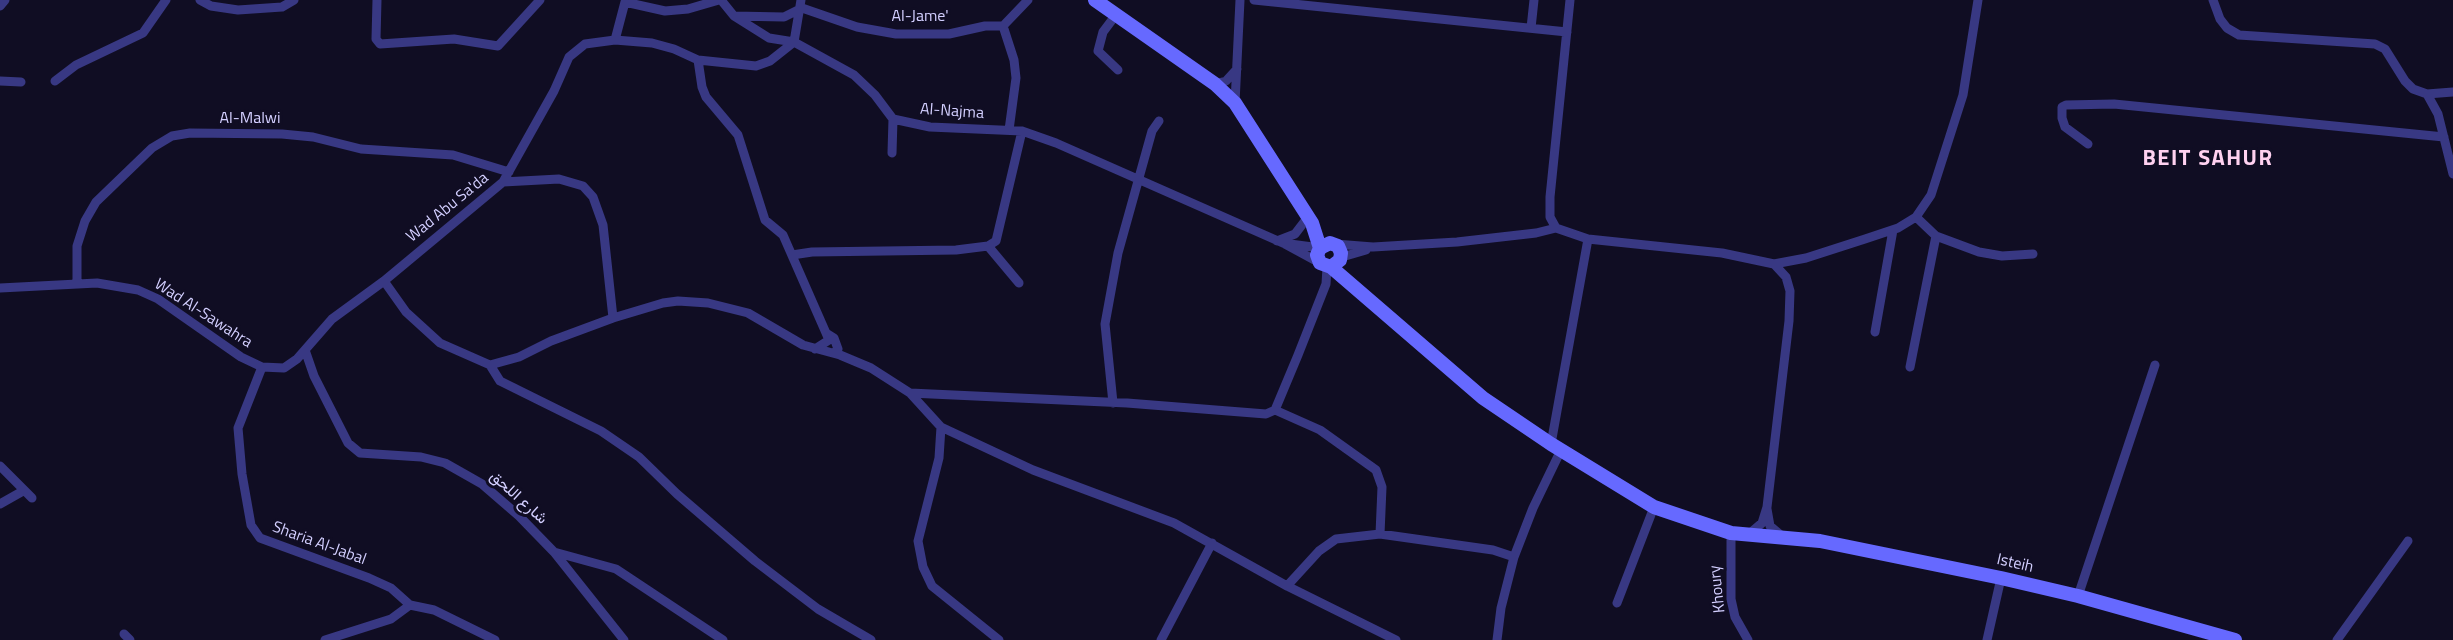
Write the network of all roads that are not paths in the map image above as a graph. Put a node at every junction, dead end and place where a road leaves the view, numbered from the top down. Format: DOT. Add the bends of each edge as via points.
graph roads {
  1 [pos="5,0"];
  2 [pos="165,0"];
  3 [pos="200,0"];
  4 [pos="294,0"];
  5 [pos="378,0"];
  6 [pos="540,0"];
  7 [pos="614,0"];
  8 [pos="720,0"];
  9 [pos="1028,0"];
  10 [pos="1095,0"];
  11 [pos="1240,0"];
  12 [pos="1254,0"];
  13 [pos="1534,0"];
  14 [pos="1570,0"];
  15 [pos="1978,0"];
  16 [pos="2213,0"];
  17 [pos="625,2"];
  18 [pos="802,4"];
  19 [pos="0,6"];
  20 [pos="734,16"];
  21 [pos="1115,16"];
  22 [pos="1003,26"];
  23 [pos="1531,28"];
  24 [pos="1566,32"];
  25 [pos="615,40"];
  26 [pos="794,42"];
  27 [pos="698,60"];
  28 [pos="1237,69"];
  29 [pos="1118,70"];
  30 [pos="0,81"];
  31 [pos="55,81"];
  32 [pos="21,82"];
  33 [pos="1215,84"];
  34 [pos="2453,92"];
  35 [pos="2427,94"];
  36 [pos="1235,103"];
  37 [pos="893,119"];
  38 [pos="1159,122"];
  39 [pos="1009,130"];
  40 [pos="1022,131"];
  41 [pos="2444,137"];
  42 [pos="2088,144"];
  43 [pos="892,153"];
  44 [pos="509,172"];
  45 [pos="2453,174"];
  46 [pos="1137,181"];
  47 [pos="503,182"];
  48 [pos="1916,217"];
  49 [pos="1310,220"];
  50 [pos="1557,228"];
  51 [pos="1893,230"];
  52 [pos="1935,236"];
  53 [pos="1588,240"];
  54 [pos="1281,242"];
  55 [pos="1334,244"];
  56 [pos="988,246"];
  57 [pos="1373,247"];
  58 [pos="1320,248"];
  59 [pos="2033,254"];
  60 [pos="792,255"];
  61 [pos="1342,256"];
  62 [pos="1774,264"];
  63 [pos="1326,265"];
  64 [pos="384,281"];
  65 [pos="77,283"];
  66 [pos="1019,283"];
  67 [pos="0,288"];
  68 [pos="612,318"];
  69 [pos="332,319"];
  70 [pos="1875,332"];
  71 [pos="830,338"];
  72 [pos="815,349"];
  73 [pos="305,350"];
  74 [pos="834,353"];
  75 [pos="852,360"];
  76 [pos="2155,365"];
  77 [pos="490,366"];
  78 [pos="1910,367"];
  79 [pos="262,368"];
  80 [pos="910,393"];
  81 [pos="1113,403"];
  82 [pos="1275,410"];
  83 [pos="940,427"];
  84 [pos="1556,447"];
  85 [pos="0,466"];
  86 [pos="23,491"];
  87 [pos="32,498"];
  88 [pos="0,504"];
  89 [pos="1653,507"];
  90 [pos="1767,507"];
  91 [pos="1731,533"];
  92 [pos="1380,534"];
  93 [pos="1748,535"];
  94 [pos="1784,537"];
  95 [pos="2408,541"];
  96 [pos="1212,543"];
  97 [pos="554,552"];
  98 [pos="1514,557"];
  99 [pos="2001,578"];
  100 [pos="1287,586"];
  101 [pos="2078,596"];
  102 [pos="1617,603"];
  103 [pos="410,605"];
  104 [pos="325,640"];
  105 [pos="495,640"];
  106 [pos="624,640"];
  107 [pos="723,640"];
  108 [pos="872,640"];
  109 [pos="999,640"];
  110 [pos="1161,640"];
  111 [pos="1396,640"];
  112 [pos="1497,640"];
  113 [pos="1748,640"];
  114 [pos="1987,640"];
  115 [pos="2232,640"];
  116 [pos="2337,640"];
  1 -- 19 [label="street"];
  2 -- 31 [label="street" via="143,33 76,65"];
  3 -- 4 [label="street" via="211,6 238,10 282,7"];
  5 -- 6 [label="street" via="376,39 380,44 454,39 498,46"];
  7 -- 17 [label="street"];
  8 -- 17 [label="street" via="665,11"];
  8 -- 20 [label="street"];
  9 -- 22 [label="street"];
  10 -- 21 [label="street"];
  11 -- 28 [label="street"];
  12 -- 23 [label="street"];
  13 -- 23 [label="street"];
  14 -- 24 [label="street"];
  15 -- 48 [label="street" via="1963,95 1931,195"];
  16 -- 35 [label="street" via="2220,19 2239,34 2375,44 2385,50 2412,89"];
  17 -- 25 [label="street"];
  18 -- 20 [label="street" via="784,17"];
  18 -- 22 [label="street, Al-Jame'" via="857,27 896,34 949,34"];
  18 -- 26 [label="street"];
  20 -- 26 [label="street" via="769,38"];
  21 -- 29 [label="street" via="1103,32 1098,51"];
  21 -- 33 [label="street"];
  22 -- 39 [label="street" via="1016,78"];
  23 -- 24 [label="street"];
  24 -- 50 [label="street" via="1550,197 1550,217"];
  25 -- 27 [label="street, Wad Abu Sa'da" via="674,49"];
  25 -- 44 [label="street, Wad Abu Sa'da" via="585,44 569,57"];
  26 -- 27 [label="street, Wad Abu Sa'da" via="770,61 756,66"];
  26 -- 37 [label="street" via="854,75"];
  27 -- 60 [label="street" via="706,97 738,135 765,220 783,235"];
  28 -- 33 [label="street" via="1226,81"];
  28 -- 36 [label="street"];
  30 -- 32 [label="street"];
  33 -- 36 [label="street"];
  34 -- 35 [label="street"];
  35 -- 41 [label="street" via="2439,114"];
  36 -- 49 [label="street"];
  37 -- 39 [label="street, Al-Najma" via="930,126"];
  37 -- 43 [label="street"];
  38 -- 46 [label="street" via="1152,131"];
  39 -- 40 [label="street, Al-Najma"];
  40 -- 46 [label="street, Al-Najma"];
  40 -- 56 [label="street" via="996,242"];
  41 -- 42 [label="street" via="2114,104 2066,105 2062,108 2065,127"];
  41 -- 45 [label="street"];
  44 -- 47 [label="street, Wad Abu Sa'da"];
  44 -- 65 [label="street, Al-Malwi" via="453,155 361,149 292,135 172,136 152,148 96,202 77,246"];
  46 -- 54 [label="street, Al-Najma"];
  46 -- 81 [label="street" via="1104,324"];
  47 -- 64 [label="street, Wad Abu Sa'da"];
  47 -- 68 [label="street" via="559,179 583,186 593,197 603,225"];
  48 -- 51 [label="street"];
  48 -- 52 [label="street"];
  49 -- 54 [label="street"];
  49 -- 55 [label="street"];
  49 -- 58 [label="street"];
  50 -- 53 [label="street"];
  50 -- 57 [label="street" via="1536,234"];
  51 -- 62 [label="street" via="1806,258"];
  51 -- 70 [label="street"];
  52 -- 59 [label="street" via="1979,252 2002,256"];
  52 -- 78 [label="street"];
  53 -- 62 [label="street" via="1722,253"];
  53 -- 84 [label="street"];
  54 -- 58 [label="street"];
  54 -- 63 [label="street"];
  55 -- 57 [label="street"];
  55 -- 58 [label="street" via="1326,243"];
  55 -- 61 [label="street"];
  56 -- 60 [label="street"];
  56 -- 66 [label="street"];
  57 -- 61 [label="street"];
  58 -- 63 [label="street" via="1317,255"];
  60 -- 71 [label="street"];
  61 -- 63 [label="street" via="1338,264"];
  62 -- 90 [label="street" via="1786,277 1790,291 1790,321"];
  63 -- 82 [label="street" via="1326,284 1319,304"];
  63 -- 84 [label="street, Isteih" via="1483,398"];
  64 -- 69 [label="street, Wad Abu Sa'da"];
  64 -- 77 [label="street" via="406,312 440,343"];
  65 -- 67 [label="street, Wad Al-Sawahra"];
  65 -- 79 [label="street, Wad Al-Sawahra" via="119,286 158,299"];
  68 -- 72 [label="street" via="678,301 708,303 748,314"];
  68 -- 77 [label="street"];
  69 -- 73 [label="street, Wad Al-Sawahra"];
  71 -- 72 [label="street"];
  71 -- 74 [label="street" via="838,349"];
  71 -- 75 [label="street"];
  72 -- 74 [label="street"];
  73 -- 79 [label="street, Wad Al-Sawahra" via="291,366"];
  73 -- 97 [label="street, شارع اللحق" via="348,443 360,453 421,457 445,463 482,484"];
  74 -- 75 [label="street"];
  75 -- 80 [label="street"];
  76 -- 101 [label="street"];
  77 -- 108 [label="street" via="500,381 601,430 639,457 754,561 818,609"];
  79 -- 103 [label="street, Sharia Al-Jabal" via="238,428 251,525 260,538 369,578 391,588"];
  80 -- 81 [label="street"];
  80 -- 83 [label="street"];
  81 -- 82 [label="street" via="1266,414"];
  82 -- 92 [label="street" via="1320,430 1376,470 1382,487"];
  83 -- 96 [label="street" via="1033,470 1174,523"];
  83 -- 109 [label="street" via="939,458 918,541 923,567 932,586"];
  84 -- 89 [label="street, Isteih"];
  84 -- 98 [label="street"];
  85 -- 86 [label="street"];
  86 -- 87 [label="street"];
  86 -- 88 [label="street"];
  89 -- 91 [label="street, Isteih"];
  89 -- 102 [label="street"];
  90 -- 93 [label="street" via="1762,523"];
  90 -- 94 [label="street" via="1770,526"];
  91 -- 93 [label="street, Isteih"];
  91 -- 113 [label="street, Khoury" via="1731,599 1735,617"];
  92 -- 98 [label="street" via="1493,550"];
  92 -- 100 [label="street" via="1336,539 1319,551"];
  93 -- 94 [label="street, Isteih"];
  94 -- 99 [label="street, Isteih"];
  95 -- 116 [label="street"];
  96 -- 100 [label="street"];
  96 -- 110 [label="street"];
  97 -- 106 [label="street, شارع اللحق"];
  97 -- 107 [label="street" via="616,569"];
  98 -- 112 [label="street"];
  99 -- 101 [label="street, Isteih"];
  99 -- 114 [label="street"];
  100 -- 111 [label="street"];
  101 -- 115 [label="street, Isteih"];
  103 -- 104 [label="street" via="391,619"];
  103 -- 105 [label="street" via="434,610"];
}
